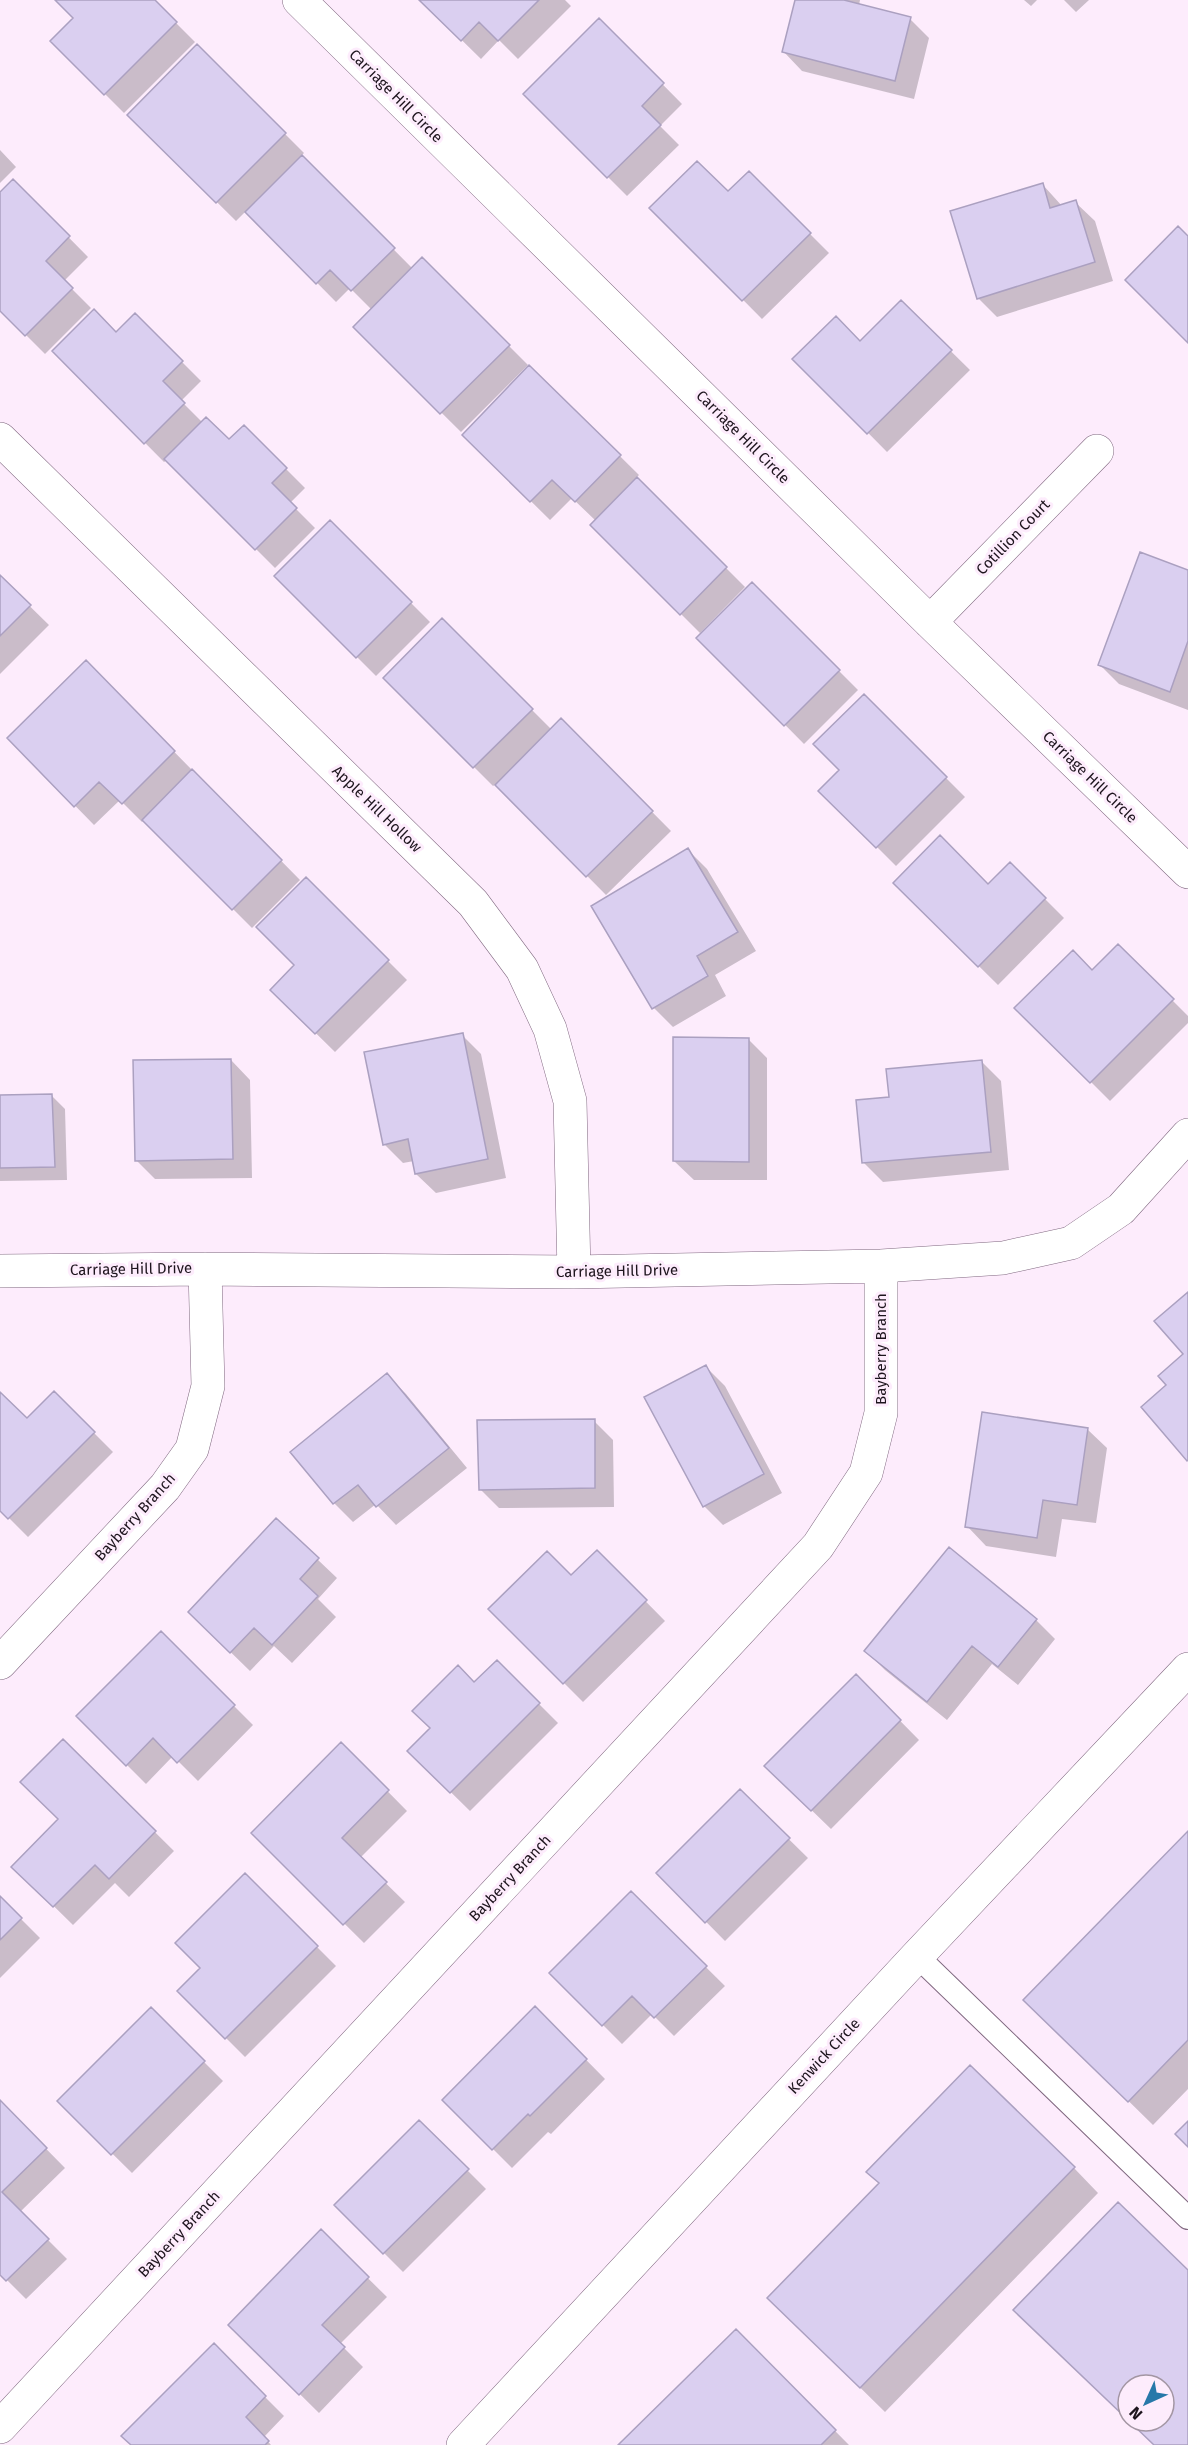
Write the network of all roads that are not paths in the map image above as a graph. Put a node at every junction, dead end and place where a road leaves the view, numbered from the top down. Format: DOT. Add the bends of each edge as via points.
graph roads {
  1 [pos="299,0"];
  2 [pos="0,439"];
  3 [pos="1097,452"];
  4 [pos="930,622"];
  5 [pos="1188,872"];
  6 [pos="1188,1135"];
  7 [pos="881,1266"];
  8 [pos="205,1269"];
  9 [pos="0,1271"];
  10 [pos="574,1272"];
  11 [pos="0,1663"];
  12 [pos="1188,1669"];
  13 [pos="917,1956"];
  14 [pos="1188,2218"];
  15 [pos="0,2427"];
  16 [pos="463,2445"];
  1 -- 4 [label="street, Carriage Hill Circle"];
  2 -- 10 [label="street, Apple Hill Hollow" via="472,903 522,969 550,1029 570,1101"];
  3 -- 4 [label="street, Cotillion Court"];
  4 -- 5 [label="street, Carriage Hill Circle"];
  6 -- 7 [label="street, Carriage Hill Drive" via="1121,1209 1071,1243 1004,1258"];
  7 -- 10 [label="street, Carriage Hill Drive"];
  7 -- 15 [label="street, Bayberry Branch" via="881,1413 866,1473 818,1546"];
  8 -- 9 [label="street, Carriage Hill Drive"];
  8 -- 10 [label="street, Carriage Hill Drive"];
  8 -- 11 [label="street, Bayberry Branch" via="208,1386 192,1449 165,1486"];
  12 -- 13 [label="street, Kenwick Circle"];
  13 -- 14 [label="lane"];
  13 -- 16 [label="street, Kenwick Circle"];
}
